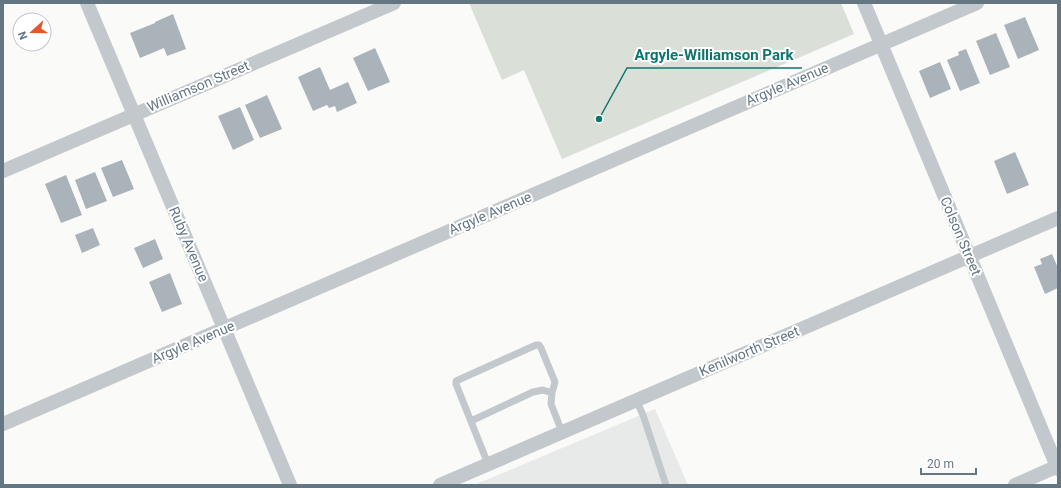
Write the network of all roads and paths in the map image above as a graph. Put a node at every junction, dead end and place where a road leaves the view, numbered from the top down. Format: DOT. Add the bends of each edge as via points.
graph roads {
  1 [pos="88,3"];
  2 [pos="394,3"];
  3 [pos="864,3"];
  4 [pos="977,3"];
  5 [pos="881,44"];
  6 [pos="133,114"];
  7 [pos="3,171"];
  8 [pos="1058,218"];
  9 [pos="970,256"];
  10 [pos="224,329"];
  11 [pos="552,393"];
  12 [pos="636,400"];
  13 [pos="471,421"];
  14 [pos="3,424"];
  15 [pos="562,432"];
  16 [pos="488,464"];
  17 [pos="1058,467"];
  18 [pos="290,485"];
  19 [pos="440,485"];
  20 [pos="666,485"];
  21 [pos="1015,485"];
  1 -- 6 [label="street, Ruby Avenue"];
  2 -- 6 [label="street, Williamson Street"];
  3 -- 5 [label="street, Colson Street"];
  4 -- 5 [label="street, Argyle Avenue"];
  5 -- 9 [label="street, Colson Street"];
  5 -- 10 [label="street, Argyle Avenue"];
  6 -- 7 [label="street, Williamson Street"];
  6 -- 10 [label="street, Ruby Avenue"];
  8 -- 9 [label="street, Kenilworth Street"];
  9 -- 12 [label="street, Kenilworth Street"];
  9 -- 17 [label="street, Colson Street"];
  10 -- 14 [label="street, Argyle Avenue"];
  10 -- 18 [label="street, Ruby Avenue"];
  11 -- 13 [label="lane" via="543,390 533,392"];
  11 -- 13 [label="lane" via="554,382 541,348 536,345 456,381"];
  11 -- 15 [label="lane" via="551,404"];
  12 -- 15 [label="street, Kenilworth Street"];
  12 -- 20 [label="lane"];
  13 -- 16 [label="lane"];
  15 -- 16 [label="street, Kenilworth Street"];
  16 -- 19 [label="street, Kenilworth Street"];
  17 -- 21 [label="street"];
}
